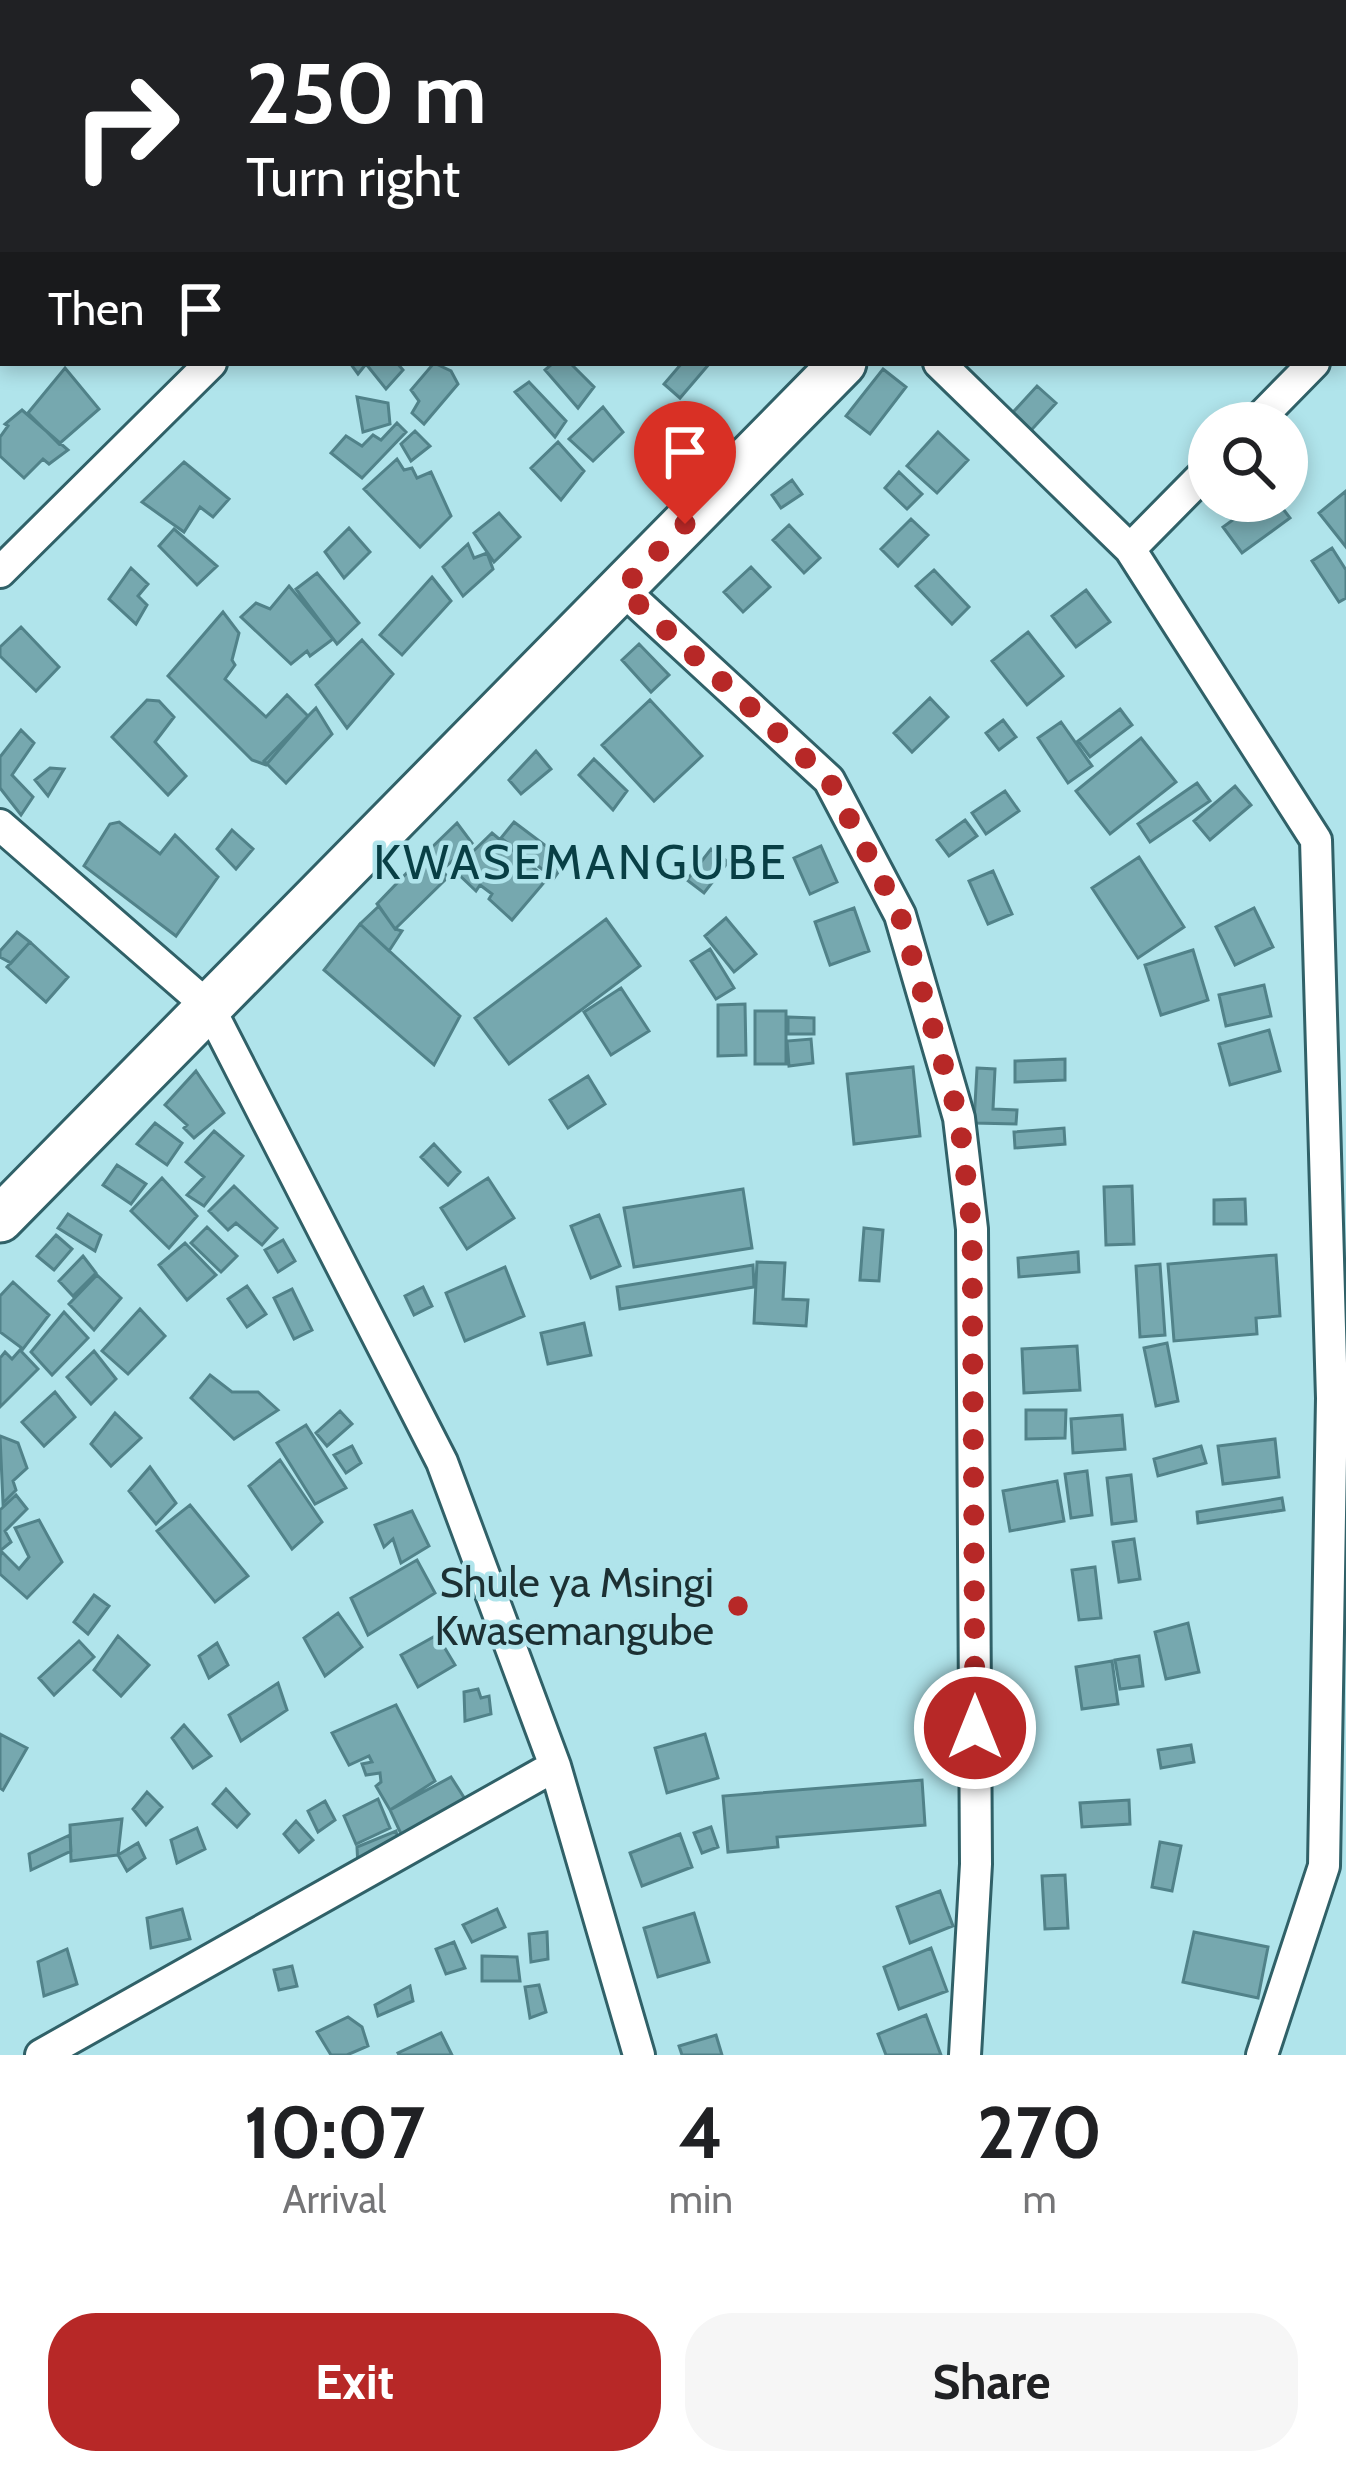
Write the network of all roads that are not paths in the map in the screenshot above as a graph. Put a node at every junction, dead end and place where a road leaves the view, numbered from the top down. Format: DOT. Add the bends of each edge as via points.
graph roads {
  1 [pos="208,366"];
  2 [pos="840,366"];
  3 [pos="942,366"];
  4 [pos="1311,366"];
  5 [pos="1276,402"];
  6 [pos="1188,491"];
  7 [pos="1130,549"];
  8 [pos="0,572"];
  9 [pos="622,589"];
  10 [pos="0,825"];
  11 [pos="209,1007"];
  12 [pos="0,1219"];
  13 [pos="555,1766"];
  14 [pos="41,2055"];
  15 [pos="639,2055"];
  16 [pos="965,2055"];
  17 [pos="1262,2055"];
  1 -- 8 [label="street"];
  2 -- 9 [label="street"];
  3 -- 7 [label="street"];
  4 -- 5 [label="street"];
  6 -- 7 [label="street"];
  7 -- 17 [label="street" via="1316,840 1332,1398 1324,1866"];
  9 -- 11 [label="street"];
  9 -- 16 [label="street" via="829,780 900,915 959,1118 972,1252 976,1864"];
  10 -- 11 [label="street"];
  11 -- 12 [label="street"];
  11 -- 13 [label="street" via="442,1462"];
  13 -- 14 [label="street"];
  13 -- 15 [label="street"];
}
